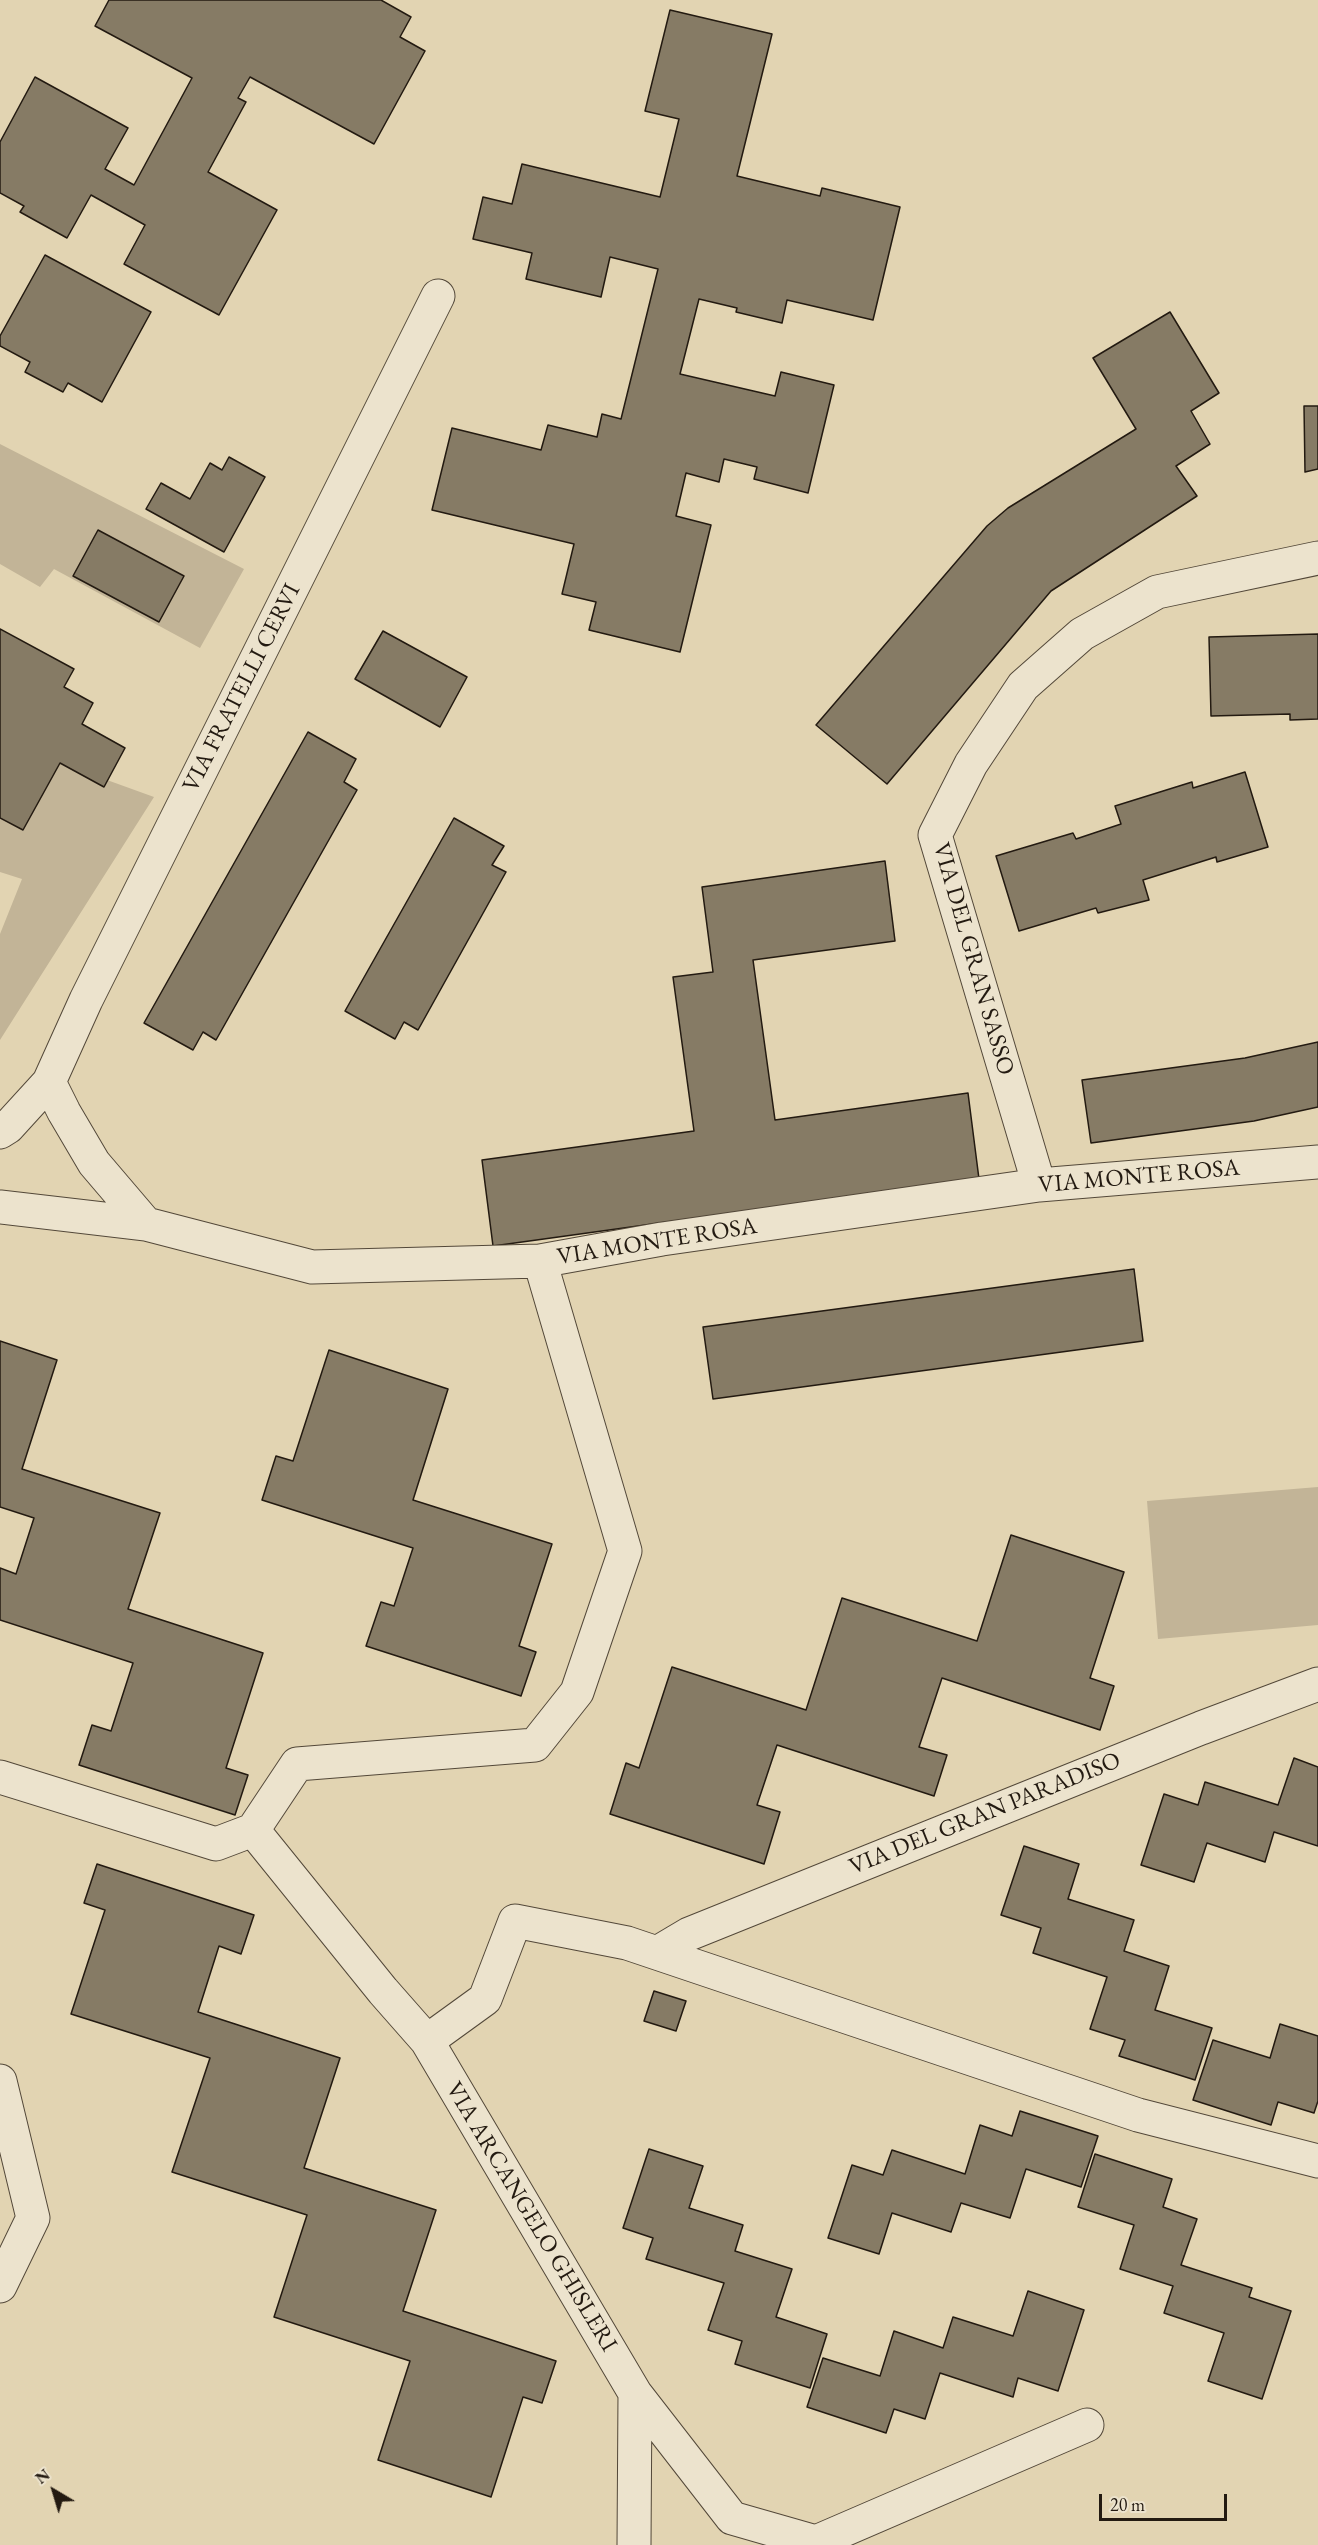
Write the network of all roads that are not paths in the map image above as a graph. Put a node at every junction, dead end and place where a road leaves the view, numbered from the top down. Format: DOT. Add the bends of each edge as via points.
graph roads {
  1 [pos="438,296"];
  2 [pos="1318,558"];
  3 [pos="49,1082"];
  4 [pos="0,1132"];
  5 [pos="1318,1162"];
  6 [pos="1039,1185"];
  7 [pos="0,1207"];
  8 [pos="146,1224"];
  9 [pos="540,1261"];
  10 [pos="1318,1684"];
  11 [pos="0,1777"];
  12 [pos="254,1830"];
  13 [pos="657,1953"];
  14 [pos="427,2041"];
  15 [pos="0,2081"];
  16 [pos="1318,2161"];
  17 [pos="0,2286"];
  18 [pos="635,2393"];
  19 [pos="1087,2425"];
  20 [pos="634,2545"];
  1 -- 3 [label="street, VIA FRATELLI CERVI" via="91,990"];
  2 -- 6 [label="street, VIA DEL GRAN SASSO" via="1157,592 1082,634 1023,686 971,764 935,835"];
  3 -- 4 [label="street, VIA FRATELLI CERVI"];
  3 -- 8 [label="street" via="94,1163"];
  5 -- 6 [label="street, VIA MONTE ROSA"];
  6 -- 9 [label="street, VIA MONTE ROSA" via="662,1239"];
  7 -- 8 [label="street, VIA MONTE ROSA"];
  8 -- 9 [label="street, VIA MONTE ROSA" via="312,1267"];
  9 -- 12 [label="street" via="625,1551 577,1692 535,1745 297,1764"];
  10 -- 13 [label="street, VIA DEL GRAN PARADISO" via="689,1934"];
  11 -- 12 [label="street" via="216,1844"];
  12 -- 14 [label="street"];
  13 -- 14 [label="street" via="627,1943 515,1921 485,1999"];
  13 -- 16 [label="street" via="1138,2115"];
  14 -- 18 [label="street, VIA ARCANGELO GHISLERI"];
  15 -- 17 [label="street" via="33,2218"];
  18 -- 19 [label="street, VIA ARCANGELO GHISLERI" via="732,2518 816,2542"];
  18 -- 20 [label="street"];
}
